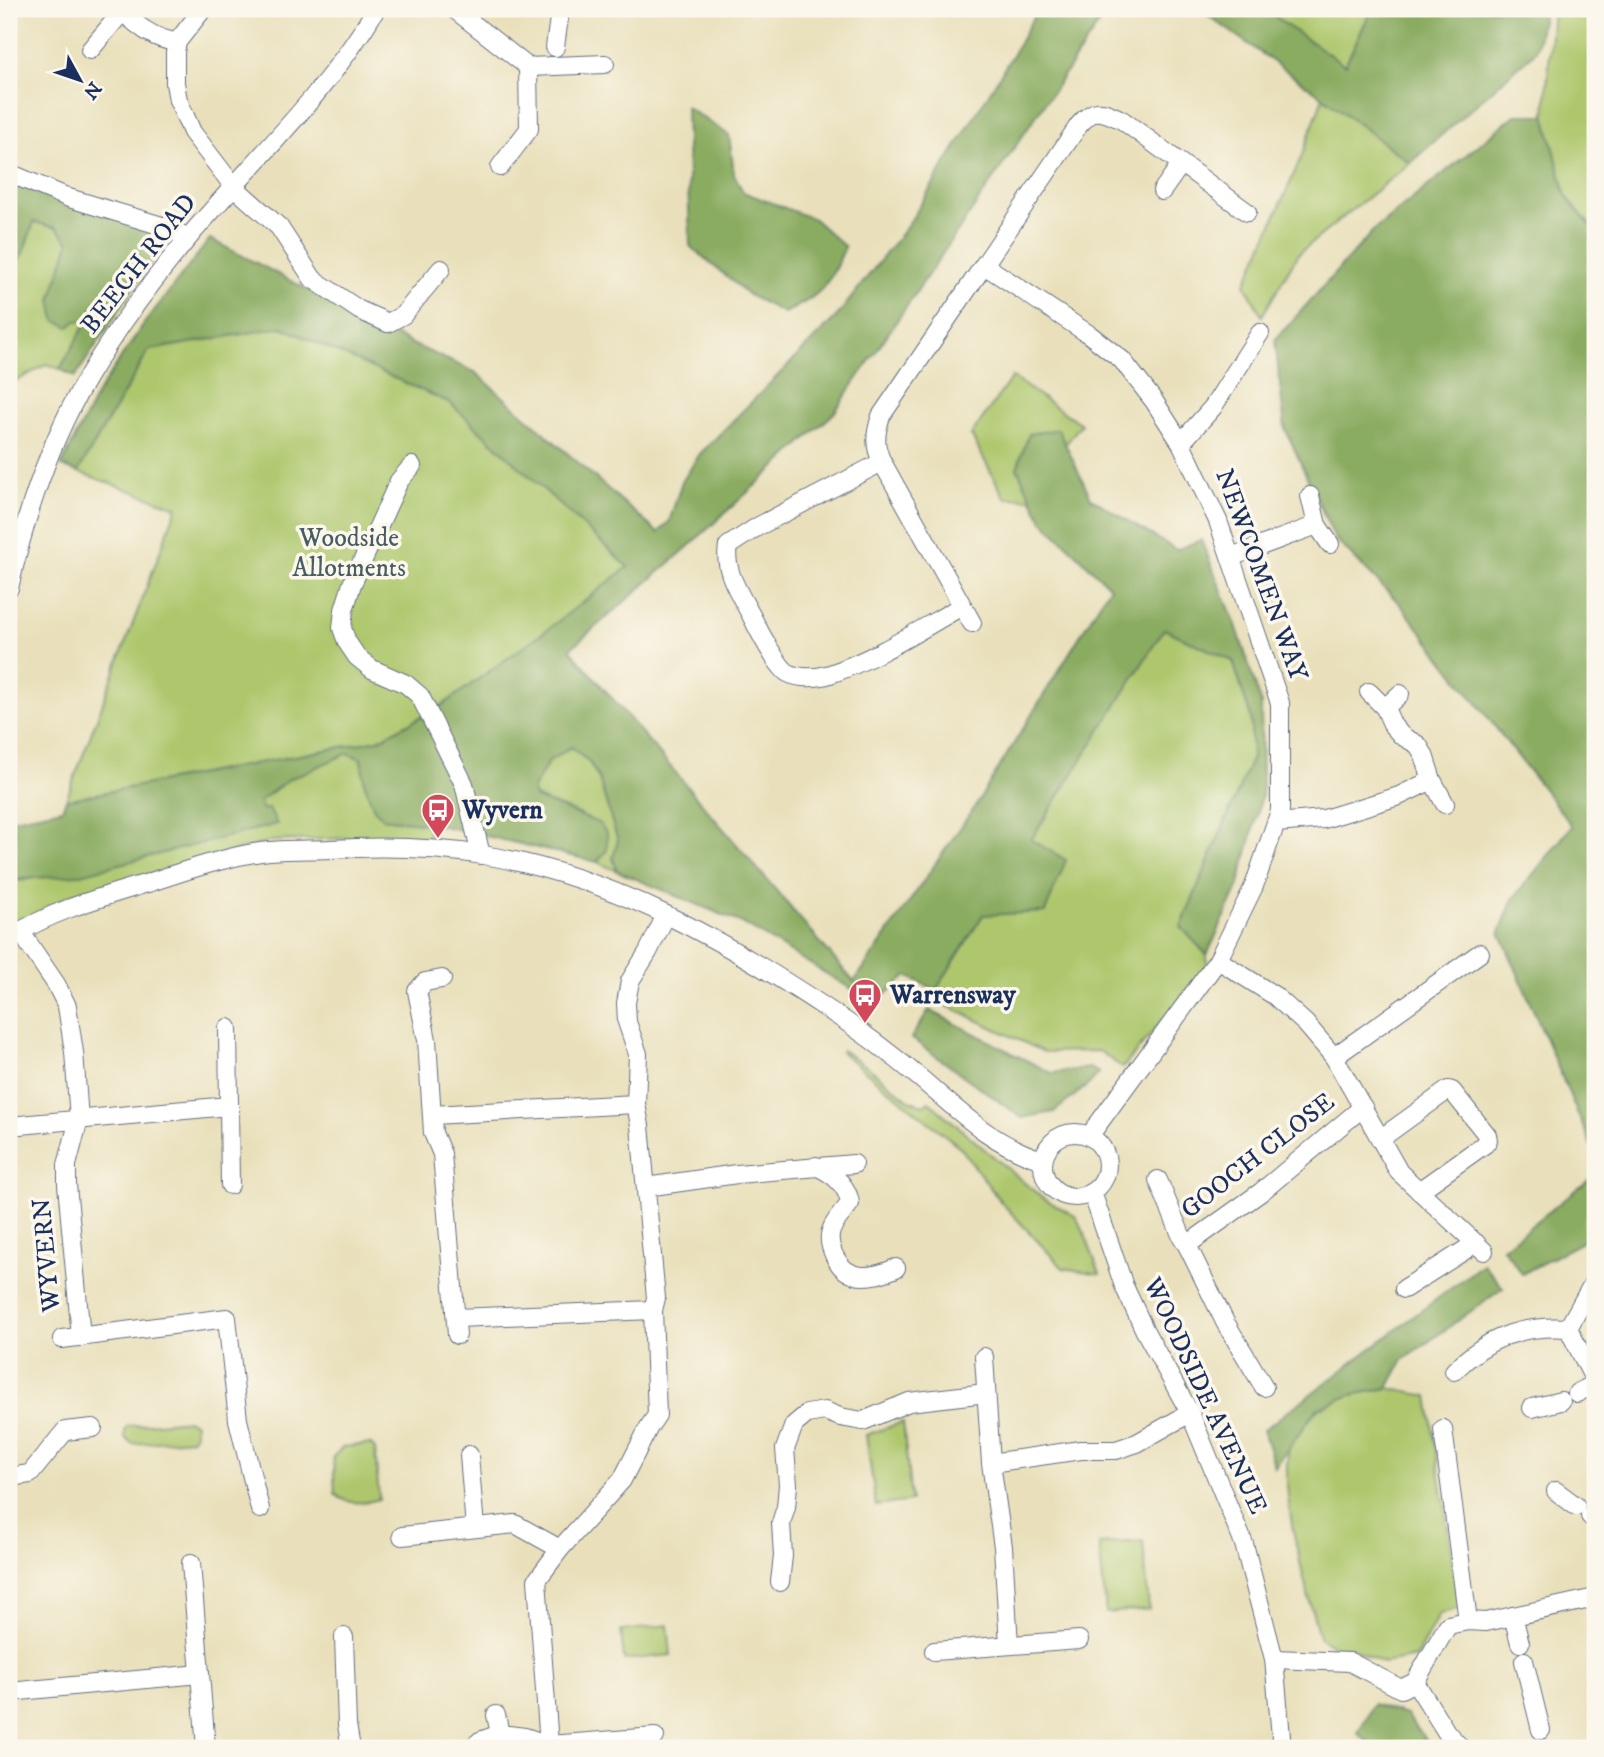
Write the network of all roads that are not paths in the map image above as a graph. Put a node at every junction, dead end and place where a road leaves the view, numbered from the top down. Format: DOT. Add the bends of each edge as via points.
graph roads {
  1 [pos="203,9"];
  2 [pos="376,9"];
  3 [pos="454,9"];
  4 [pos="556,9"];
  5 [pos="120,10"];
  6 [pos="177,42"];
  7 [pos="555,47"];
  8 [pos="90,50"];
  9 [pos="605,64"];
  10 [pos="528,67"];
  11 [pos="1181,164"];
  12 [pos="500,167"];
  13 [pos="9,173"];
  14 [pos="234,187"];
  15 [pos="1162,191"];
  16 [pos="1247,212"];
  17 [pos="188,238"];
  18 [pos="984,265"];
  19 [pos="441,269"];
  20 [pos="1260,333"];
  21 [pos="1181,443"];
  22 [pos="882,461"];
  23 [pos="412,466"];
  24 [pos="1310,496"];
  25 [pos="1317,525"];
  26 [pos="1330,544"];
  27 [pos="1231,557"];
  28 [pos="12,558"];
  29 [pos="9,588"];
  30 [pos="962,606"];
  31 [pos="972,623"];
  32 [pos="1369,692"];
  33 [pos="1400,694"];
  34 [pos="1385,708"];
  35 [pos="1432,780"];
  36 [pos="1445,804"];
  37 [pos="1276,823"];
  38 [pos="481,855"];
  39 [pos="666,915"];
  40 [pos="14,934"];
  41 [pos="1480,953"];
  42 [pos="1218,960"];
  43 [pos="442,979"];
  44 [pos="228,1028"];
  45 [pos="1334,1057"];
  46 [pos="636,1104"];
  47 [pos="229,1106"];
  48 [pos="1363,1107"];
  49 [pos="79,1119"];
  50 [pos="432,1124"];
  51 [pos="9,1126"];
  52 [pos="1090,1135"];
  53 [pos="1380,1139"];
  54 [pos="1042,1160"];
  55 [pos="854,1164"];
  56 [pos="816,1166"];
  57 [pos="1158,1180"];
  58 [pos="230,1185"];
  59 [pos="646,1187"];
  60 [pos="1419,1191"];
  61 [pos="1092,1192"];
  62 [pos="1187,1245"];
  63 [pos="896,1268"];
  64 [pos="1595,1280"];
  65 [pos="1405,1289"];
  66 [pos="653,1310"];
  67 [pos="1568,1328"];
  68 [pos="81,1337"];
  69 [pos="62,1339"];
  70 [pos="984,1357"];
  71 [pos="1454,1371"];
  72 [pos="1595,1382"];
  73 [pos="1264,1387"];
  74 [pos="986,1393"];
  75 [pos="1532,1408"];
  76 [pos="1190,1413"];
  77 [pos="93,1428"];
  78 [pos="1443,1429"];
  79 [pos="469,1455"];
  80 [pos="991,1463"];
  81 [pos="9,1477"];
  82 [pos="1556,1491"];
  83 [pos="260,1509"];
  84 [pos="1587,1514"];
  85 [pos="475,1528"];
  86 [pos="402,1536"];
  87 [pos="560,1549"];
  88 [pos="191,1563"];
  89 [pos="780,1582"];
  90 [pos="1595,1598"];
  91 [pos="1513,1616"];
  92 [pos="1468,1621"];
  93 [pos="344,1637"];
  94 [pos="1079,1640"];
  95 [pos="1009,1645"];
  96 [pos="934,1651"];
  97 [pos="1274,1659"];
  98 [pos="200,1674"];
  99 [pos="1415,1682"];
  100 [pos="9,1692"];
  101 [pos="496,1714"];
  102 [pos="1541,1730"];
  103 [pos="500,1734"];
  104 [pos="655,1737"];
  105 [pos="549,1745"];
  106 [pos="206,1748"];
  107 [pos="351,1748"];
  108 [pos="472,1748"];
  109 [pos="1282,1748"];
  110 [pos="1461,1748"];
  1 -- 6 [label="street"];
  2 -- 14 [label="street, BEECH ROAD" via="340,65"];
  3 -- 10 [label="street"];
  4 -- 7 [label="street"];
  5 -- 6 [label="street" via="149,33"];
  5 -- 8 [label="street"];
  6 -- 14 [label="street" via="175,83 184,117"];
  9 -- 10 [label="street"];
  10 -- 12 [label="street" via="529,129"];
  11 -- 15 [label="street"];
  11 -- 16 [label="street"];
  11 -- 18 [label="street" via="1105,111 1087,115"];
  13 -- 17 [label="street"];
  14 -- 17 [label="street, BEECH ROAD"];
  14 -- 19 [label="street" via="279,227 313,279 388,323 403,314"];
  17 -- 28 [label="street, BEECH ROAD" via="78,394"];
  18 -- 21 [label="street, NEWCOMEN WAY" via="1122,360"];
  18 -- 22 [label="street" via="881,416 875,447"];
  20 -- 21 [label="street" via="1213,407"];
  21 -- 27 [label="street, NEWCOMEN WAY"];
  22 -- 30 [label="street"];
  22 -- 30 [label="street" via="728,546 725,559 759,630 786,672 802,677 828,675"];
  23 -- 38 [label="street" via="399,481 352,584 342,628 356,657 420,696 464,784"];
  24 -- 25 [label="street"];
  25 -- 26 [label="street"];
  25 -- 27 [label="street"];
  27 -- 37 [label="street, NEWCOMEN WAY" via="1280,703 1280,811"];
  28 -- 29 [label="street, BEECH ROAD"];
  30 -- 31 [label="street"];
  32 -- 34 [label="street"];
  33 -- 34 [label="street"];
  34 -- 35 [label="street" via="1393,726 1418,745"];
  35 -- 36 [label="street"];
  35 -- 37 [label="street" via="1399,796 1324,818"];
  37 -- 42 [label="street, NEWCOMEN WAY" via="1255,886"];
  38 -- 39 [label="street" via="587,882"];
  38 -- 40 [label="street" via="384,846 261,852 67,908"];
  39 -- 46 [label="street" via="631,981 626,1003 638,1054"];
  39 -- 54 [label="street" via="739,953 828,1010 889,1052 1000,1143"];
  40 -- 49 [label="street, WYVERN" via="56,984 67,1006"];
  41 -- 45 [label="street"];
  42 -- 45 [label="street" via="1275,996"];
  42 -- 52 [label="street, NEWCOMEN WAY"];
  43 -- 50 [label="street" via="425,982 417,990 427,1040"];
  44 -- 47 [label="street"];
  45 -- 48 [label="street"];
  46 -- 50 [label="street"];
  46 -- 59 [label="street"];
  47 -- 49 [label="street"];
  47 -- 58 [label="street"];
  48 -- 53 [label="street"];
  48 -- 62 [label="street, GOOCH CLOSE" via="1261,1192"];
  49 -- 51 [label="street"];
  49 -- 68 [label="street, WYVERN" via="67,1165 67,1185"];
  50 -- 66 [label="street" via="442,1154 457,1326"];
  52 -- 54 [label="street" via="1065,1133"];
  52 -- 61 [label="street" via="1108,1162 1102,1183"];
  53 -- 60 [label="street" via="1399,1172"];
  53 -- 60 [label="street" via="1448,1090 1487,1135 1485,1144"];
  54 -- 61 [label="street" via="1044,1174 1060,1193 1080,1197"];
  55 -- 56 [label="street"];
  56 -- 59 [label="street"];
  56 -- 63 [label="street" via="829,1171 849,1193 850,1203 830,1235 839,1266 860,1277"];
  57 -- 62 [label="street"];
  59 -- 66 [label="street" via="656,1298"];
  60 -- 65 [label="street" via="1480,1247"];
  61 -- 76 [label="street, WOODSIDE AVENUE" via="1124,1286"];
  62 -- 73 [label="street, GOOCH CLOSE"];
  64 -- 67 [label="street"];
  66 -- 87 [label="street" via="657,1415 622,1480"];
  67 -- 71 [label="street" via="1516,1330 1468,1357"];
  67 -- 72 [label="street"];
  68 -- 69 [label="street"];
  68 -- 83 [label="street" via="227,1318 238,1420"];
  70 -- 74 [label="street"];
  72 -- 75 [label="street" via="1569,1397"];
  74 -- 80 [label="street"];
  74 -- 89 [label="street" via="909,1402 863,1421 825,1411 807,1414 794,1425 785,1449 788,1485 781,1523"];
  76 -- 80 [label="street" via="1116,1450 1081,1450"];
  76 -- 97 [label="street, WOODSIDE AVENUE" via="1244,1544"];
  77 -- 81 [label="street" via="65,1431 30,1474"];
  78 -- 92 [label="street"];
  79 -- 85 [label="street"];
  80 -- 95 [label="street" via="1003,1546"];
  82 -- 84 [label="street"];
  85 -- 86 [label="street"];
  85 -- 87 [label="street" via="515,1524"];
  87 -- 105 [label="street" via="537,1580"];
  88 -- 98 [label="street"];
  90 -- 91 [label="street"];
  91 -- 92 [label="street"];
  91 -- 102 [label="street"];
  92 -- 99 [label="street" via="1448,1625"];
  93 -- 107 [label="street"];
  94 -- 95 [label="street"];
  95 -- 96 [label="street"];
  97 -- 99 [label="street" via="1350,1662 1401,1689"];
  97 -- 109 [label="street, WOODSIDE AVENUE"];
  98 -- 100 [label="street"];
  98 -- 106 [label="street"];
  99 -- 110 [label="street"];
  101 -- 103 [label="street"];
  103 -- 105 [label="street"];
  103 -- 108 [label="street" via="489,1735"];
  104 -- 105 [label="street"];
}
